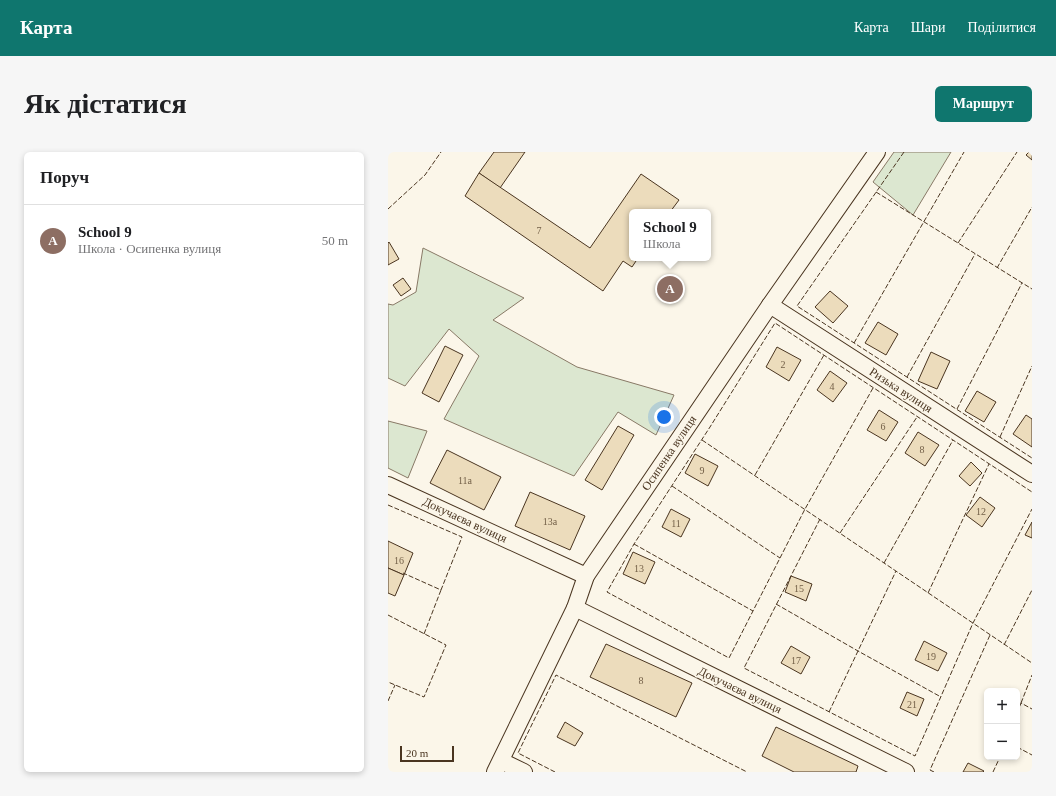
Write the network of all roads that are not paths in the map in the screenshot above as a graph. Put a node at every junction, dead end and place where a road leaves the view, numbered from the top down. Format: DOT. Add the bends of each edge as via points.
graph roads {
  1 [pos="877,152"];
  2 [pos="770,305"];
  3 [pos="1032,474"];
  4 [pos="388,485"];
  5 [pos="586,576"];
  6 [pos="575,608"];
  7 [pos="498,766"];
  8 [pos="524,772"];
  9 [pos="906,772"];
  1 -- 2 [label="street, Осипенка вулиця"];
  2 -- 3 [label="street, Ризька вулиця"];
  2 -- 5 [label="street, Осипенка вулиця"];
  4 -- 5 [label="street, Докучаєва вулиця"];
  5 -- 6 [label="street, Осипенка вулиця"];
  6 -- 7 [label="street, Осипенка вулиця"];
  6 -- 9 [label="street, Докучаєва вулиця"];
  7 -- 8 [label="street"];
}
